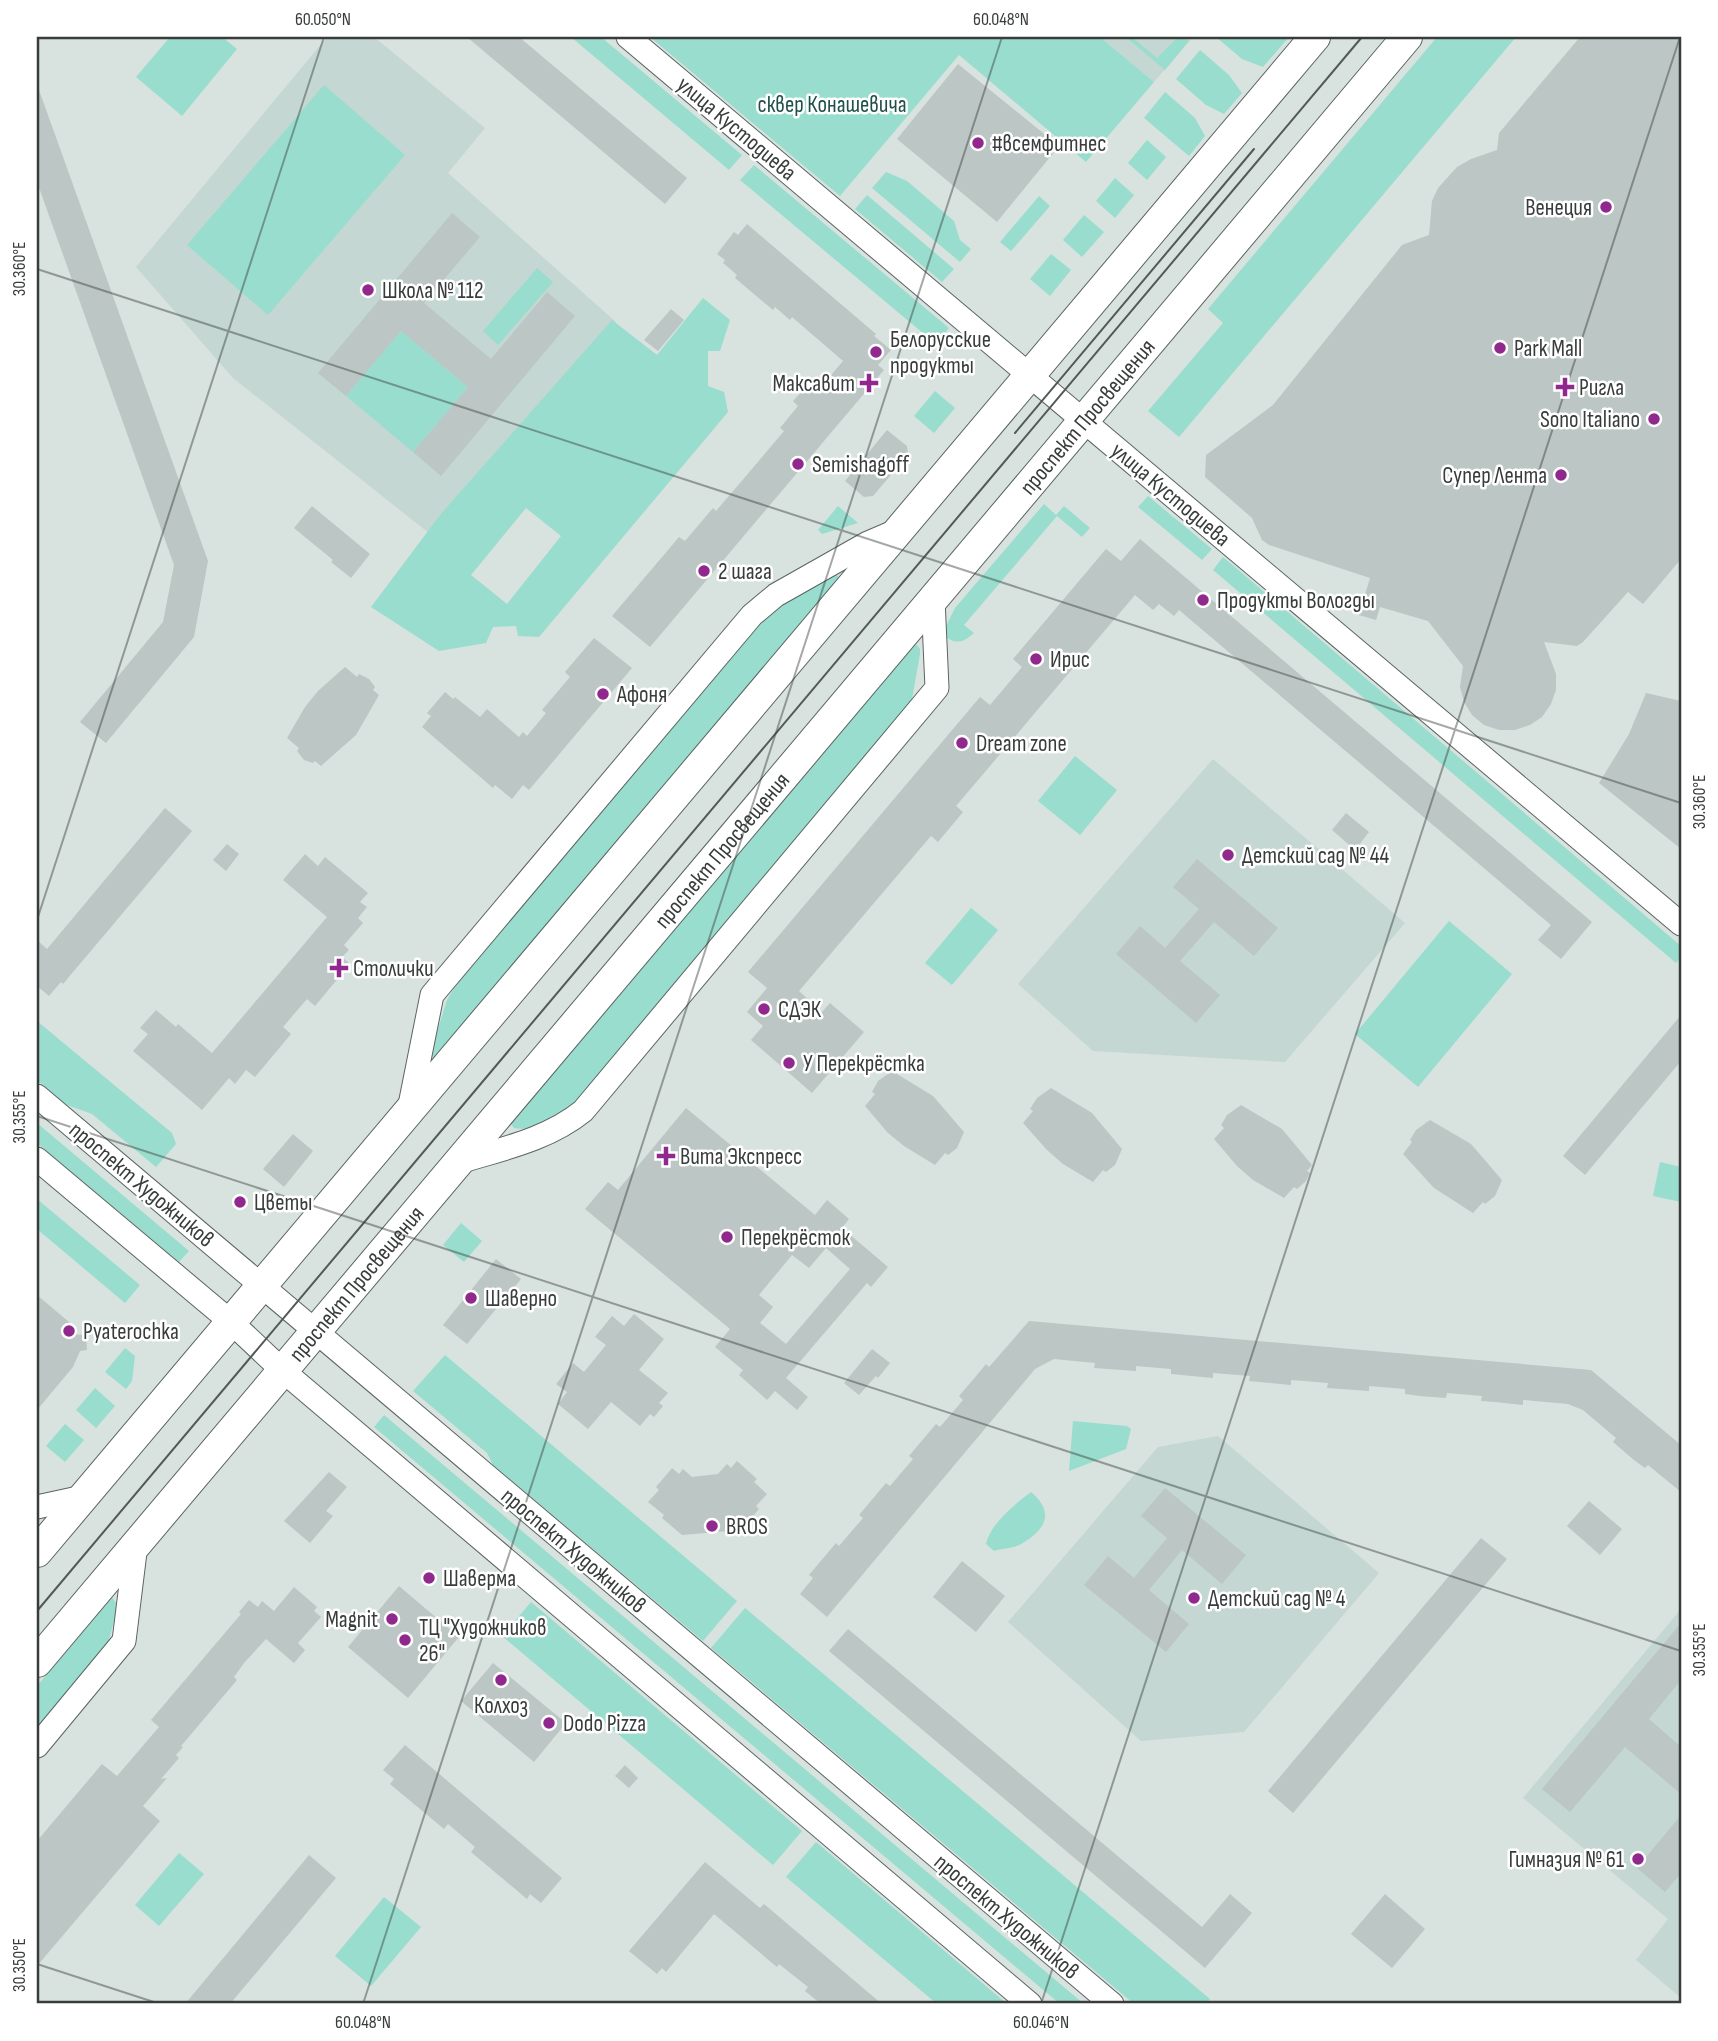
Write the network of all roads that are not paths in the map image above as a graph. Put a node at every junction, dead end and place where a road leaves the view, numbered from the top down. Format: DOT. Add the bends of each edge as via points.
graph roads {
  1 [pos="628,37"];
  2 [pos="1315,37"];
  3 [pos="1407,37"];
  4 [pos="1029,374"];
  5 [pos="1083,420"];
  6 [pos="899,530"];
  7 [pos="933,599"];
  8 [pos="1681,924"];
  9 [pos="37,1096"];
  10 [pos="409,1110"];
  11 [pos="37,1159"];
  12 [pos="459,1162"];
  13 [pos="262,1285"];
  14 [pos="231,1322"];
  15 [pos="314,1332"];
  16 [pos="282,1370"];
  17 [pos="83,1497"];
  18 [pos="37,1507"];
  19 [pos="136,1544"];
  20 [pos="37,1552"];
  21 [pos="37,1662"];
  22 [pos="37,1746"];
  23 [pos="1030,2004"];
  24 [pos="1112,2004"];
  1 -- 4 [label="street, улица Кустодиева"];
  2 -- 4 [label="main road"];
  3 -- 5 [label="main road, проспект Просвещения"];
  4 -- 5 [label="street, улица Кустодиева"];
  4 -- 6 [label="main road"];
  5 -- 7 [label="main road, проспект Просвещения"];
  5 -- 8 [label="street, улица Кустодиева"];
  6 -- 10 [label="main road"];
  6 -- 10 [label="street" via="776,595 752,615 432,995"];
  7 -- 12 [label="main road, проспект Просвещения"];
  7 -- 12 [label="street" via="937,688 689,986 568,1123"];
  9 -- 13 [label="street, проспект Художников"];
  10 -- 13 [label="main road"];
  11 -- 14 [label="street"];
  12 -- 15 [label="main road, проспект Просвещения"];
  13 -- 14 [label="main road"];
  13 -- 15 [label="street, проспект Художников"];
  14 -- 16 [label="street"];
  14 -- 17 [label="main road"];
  15 -- 16 [label="main road, проспект Просвещения"];
  15 -- 24 [label="street, проспект Художников"];
  16 -- 19 [label="main road, проспект Просвещения"];
  16 -- 23 [label="street"];
  17 -- 18 [label="street"];
  17 -- 20 [label="main road"];
  19 -- 21 [label="main road, проспект Просвещения"];
  19 -- 22 [label="street" via="124,1641"];
}
